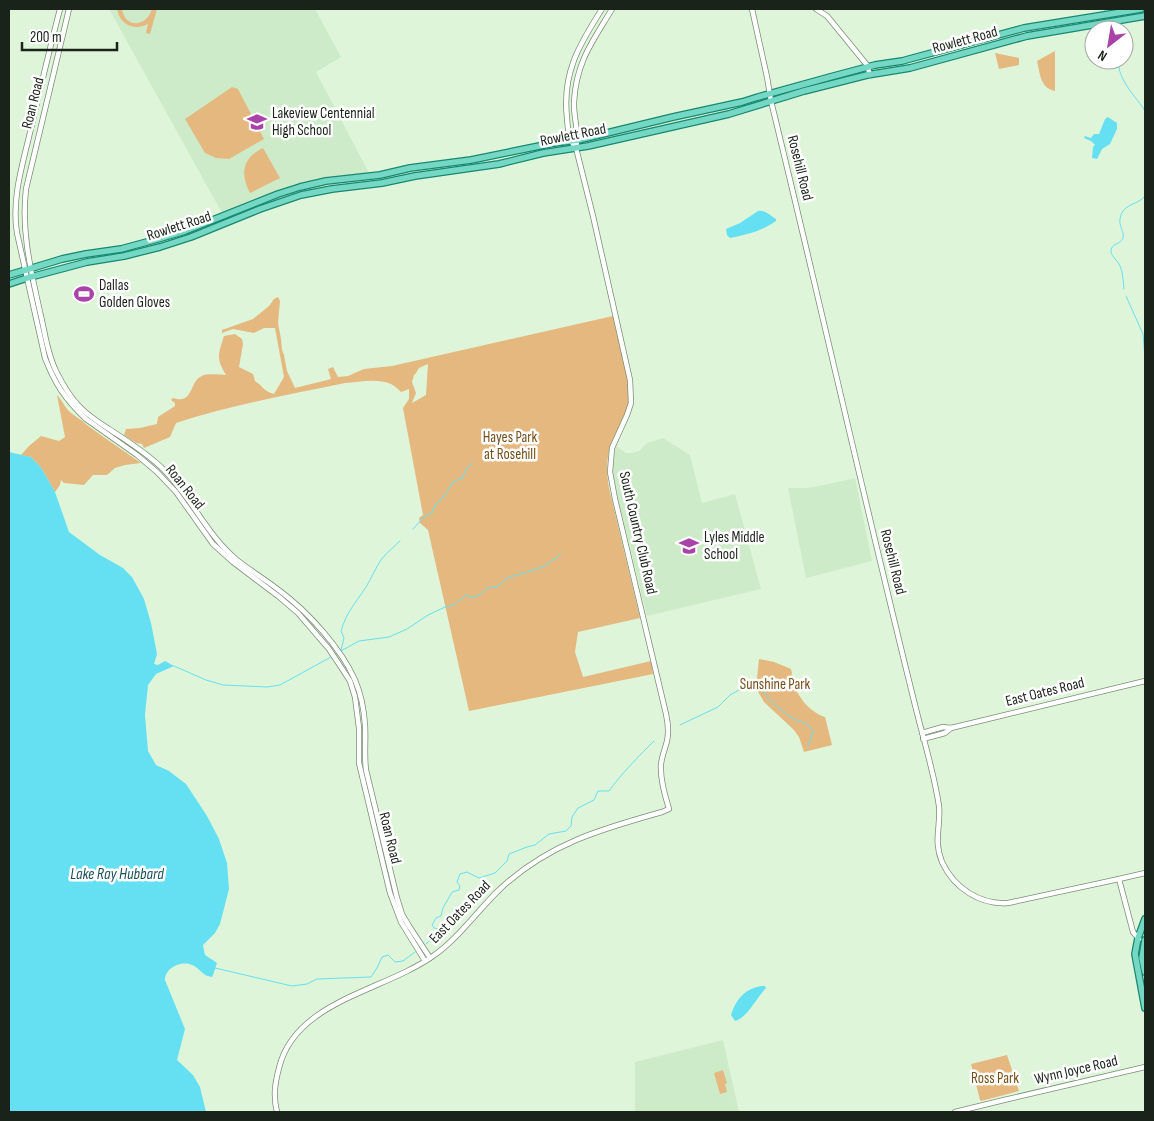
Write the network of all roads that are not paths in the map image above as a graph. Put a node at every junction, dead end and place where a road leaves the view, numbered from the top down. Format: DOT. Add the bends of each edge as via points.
graph roads {
  1 [pos="60,9"];
  2 [pos="69,9"];
  3 [pos="602,9"];
  4 [pos="612,9"];
  5 [pos="752,9"];
  6 [pos="816,9"];
  7 [pos="1141,9"];
  8 [pos="1145,16"];
  9 [pos="1054,23"];
  10 [pos="1056,32"];
  11 [pos="989,37"];
  12 [pos="584,39"];
  13 [pos="590,43"];
  14 [pos="991,46"];
  15 [pos="868,68"];
  16 [pos="870,75"];
  17 [pos="770,94"];
  18 [pos="771,101"];
  19 [pos="718,107"];
  20 [pos="719,116"];
  21 [pos="578,140"];
  22 [pos="570,141"];
  23 [pos="576,148"];
  24 [pos="372,176"];
  25 [pos="328,181"];
  26 [pos="374,184"];
  27 [pos="332,189"];
  28 [pos="158,240"];
  29 [pos="160,247"];
  30 [pos="62,260"];
  31 [pos="66,267"];
  32 [pos="28,269"];
  33 [pos="9,275"];
  34 [pos="30,277"];
  35 [pos="9,284"];
  36 [pos="1145,681"];
  37 [pos="951,728"];
  38 [pos="922,732"];
  39 [pos="923,738"];
  40 [pos="669,809"];
  41 [pos="1145,873"];
  42 [pos="1119,879"];
  43 [pos="1145,920"];
  44 [pos="1138,938"];
  45 [pos="1145,940"];
  46 [pos="428,960"];
  47 [pos="1145,972"];
  48 [pos="1145,1008"];
  49 [pos="1145,1067"];
  50 [pos="277,1112"];
  51 [pos="955,1112"];
  1 -- 32 [label="street, Roan Road" via="16,195 16,224"];
  2 -- 32 [label="street, Roan Road" via="26,189 24,225"];
  3 -- 12 [label="street"];
  4 -- 13 [label="street, South Country Club Road"];
  5 -- 17 [label="street, Rosehill Road"];
  6 -- 15 [label="street" via="827,16"];
  7 -- 9 [label="main road, Rowlett Road"];
  8 -- 10 [label="main road, Rowlett Road"];
  9 -- 10 [label="main road"];
  9 -- 11 [label="main road, Rowlett Road"];
  10 -- 14 [label="main road, Rowlett Road"];
  11 -- 14 [label="main road"];
  11 -- 15 [label="main road, Rowlett Road"];
  12 -- 13 [label="street"];
  12 -- 22 [label="street" via="575,57 566,92"];
  13 -- 21 [label="street, South Country Club Road" via="582,59 575,91"];
  14 -- 16 [label="main road, Rowlett Road" via="910,68"];
  15 -- 16 [label="street"];
  15 -- 17 [label="main road, Rowlett Road"];
  16 -- 18 [label="main road, Rowlett Road"];
  17 -- 18 [label="street, Rosehill Road"];
  17 -- 19 [label="main road, Rowlett Road"];
  18 -- 20 [label="main road, Rowlett Road"];
  18 -- 38 [label="street, Rosehill Road"];
  19 -- 20 [label="main road"];
  19 -- 21 [label="main road, Rowlett Road"];
  20 -- 23 [label="main road, Rowlett Road"];
  21 -- 22 [label="main road, Rowlett Road"];
  21 -- 23 [label="street, South Country Club Road"];
  22 -- 23 [label="street, South Country Club Road"];
  22 -- 24 [label="main road, Rowlett Road"];
  23 -- 26 [label="main road, Rowlett Road"];
  23 -- 40 [label="street, South Country Club Road" via="630,380 631,403 612,448 610,472 666,714 667,740 661,778"];
  24 -- 25 [label="main road, Rowlett Road"];
  24 -- 26 [label="main road"];
  25 -- 27 [label="main road"];
  25 -- 28 [label="main road, Rowlett Road" via="278,194"];
  26 -- 27 [label="main road, Rowlett Road"];
  27 -- 29 [label="main road, Rowlett Road" via="280,202"];
  28 -- 29 [label="main road"];
  28 -- 30 [label="main road, Rowlett Road"];
  29 -- 31 [label="main road, Rowlett Road"];
  30 -- 31 [label="main road"];
  30 -- 32 [label="main road, Rowlett Road"];
  31 -- 34 [label="main road, Rowlett Road"];
  32 -- 33 [label="main road, Rowlett Road"];
  32 -- 34 [label="street, Roan Road"];
  34 -- 35 [label="main road, Rowlett Road"];
  34 -- 46 [label="street, Roan Road" via="45,358 70,404 86,419 139,449 162,467 219,542 310,617 347,665 363,707 366,770 397,898 402,914"];
  36 -- 37 [label="street, East Oates Road"];
  37 -- 38 [label="street, East Oates Road"];
  37 -- 39 [label="street, East Oates Road" via="945,733"];
  38 -- 39 [label="street, Rosehill Road"];
  39 -- 42 [label="street, Rosehill Road" via="939,810 939,853 950,875 966,891 984,900 1004,903"];
  40 -- 46 [label="street, East Oates Road" via="588,834 543,857 513,877"];
  41 -- 42 [label="street, Rosehill Road"];
  42 -- 44 [label="street" via="1132,932"];
  43 -- 44 [label="main road"];
  44 -- 45 [label="street"];
  44 -- 48 [label="main road" via="1135,954"];
  45 -- 47 [label="main road" via="1142,958"];
  46 -- 50 [label="street, East Oates Road" via="323,1010 310,1020 282,1054 275,1082"];
  49 -- 51 [label="street, Wynn Joyce Road"];
}
